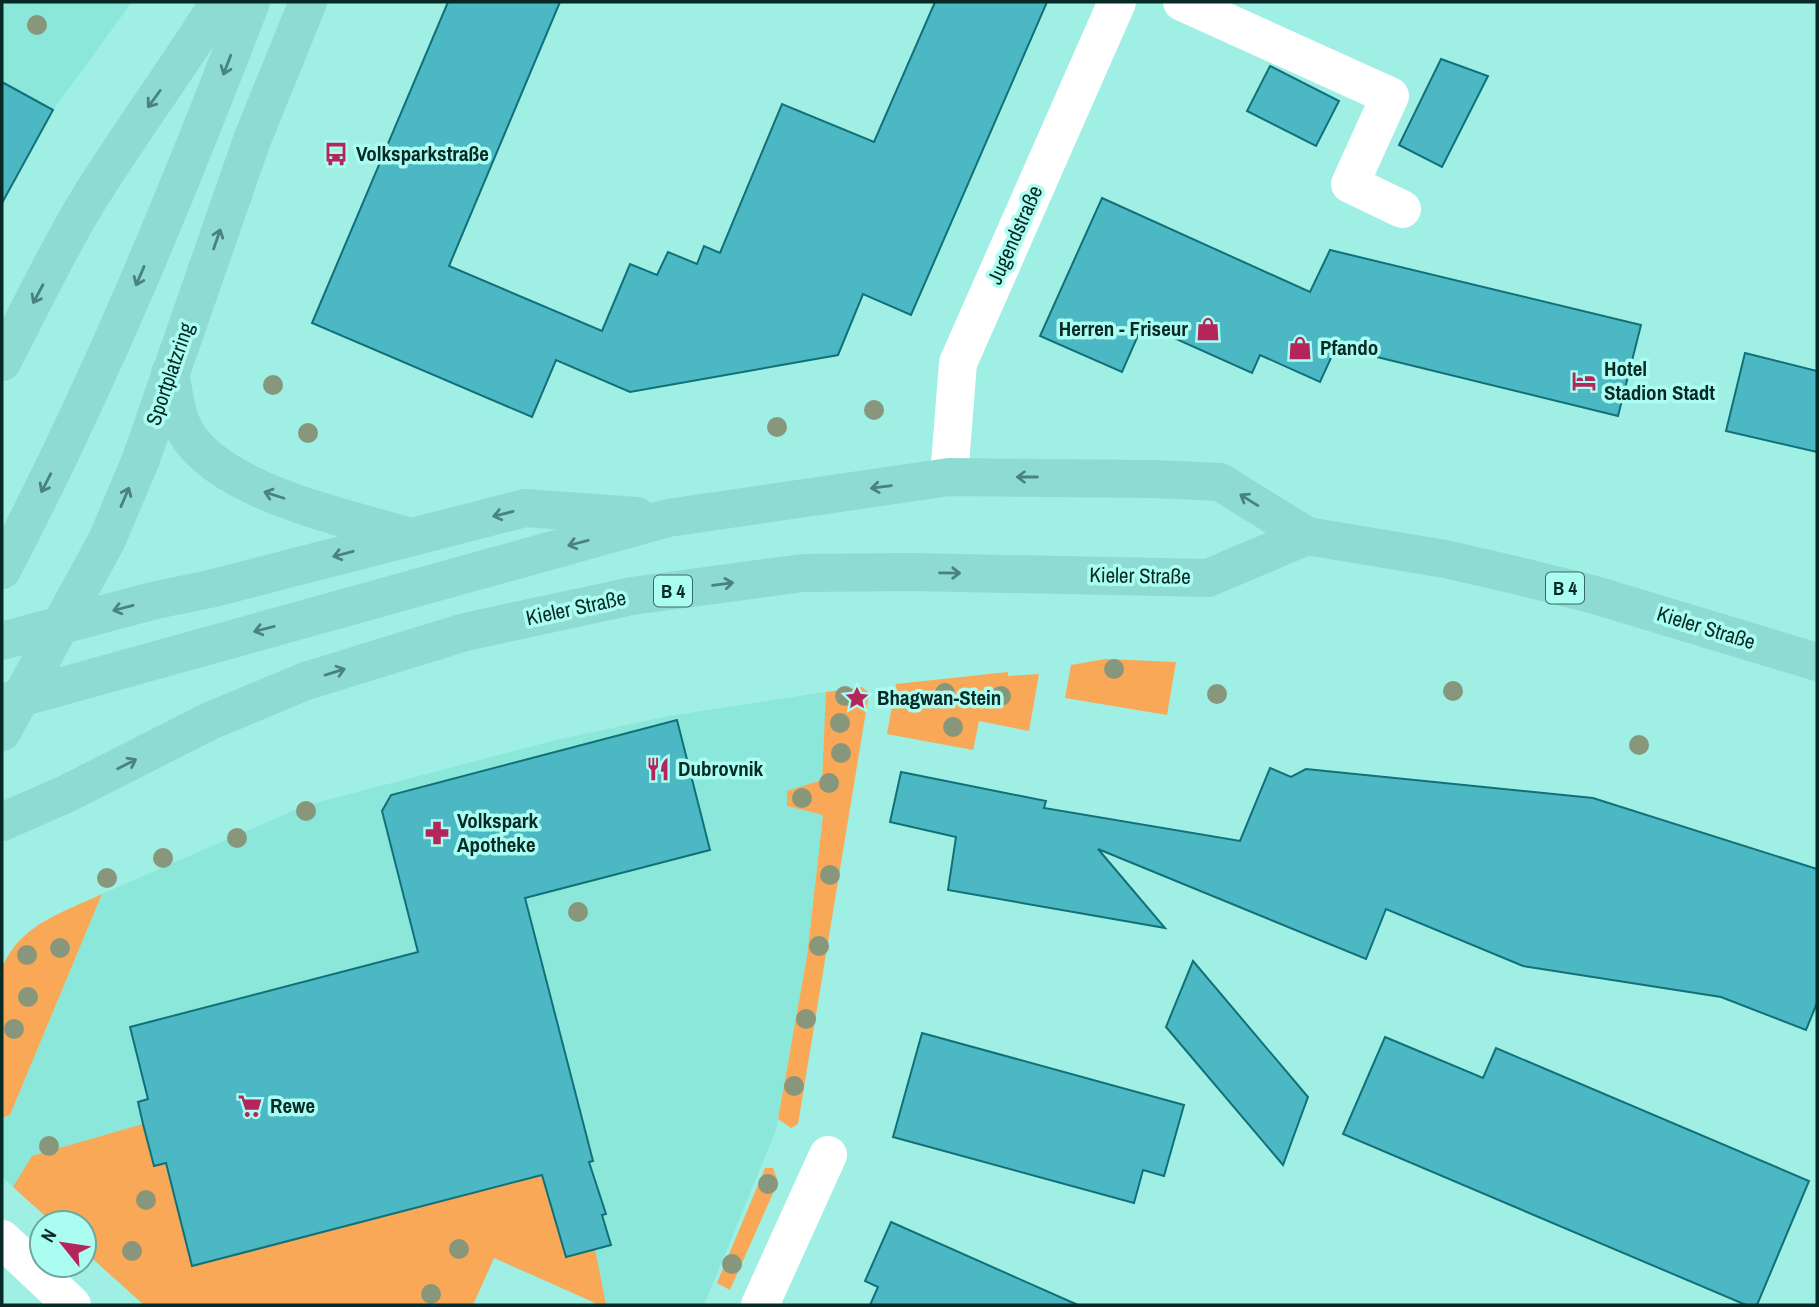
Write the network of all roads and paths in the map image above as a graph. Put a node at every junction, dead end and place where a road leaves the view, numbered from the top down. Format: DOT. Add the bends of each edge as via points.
graph roads {
  1 [pos="219,2"];
  2 [pos="251,2"];
  3 [pos="308,2"];
  4 [pos="1117,2"];
  5 [pos="1182,2"];
  6 [pos="1402,209"];
  7 [pos="2,362"];
  8 [pos="170,373"];
  9 [pos="949,477"];
  10 [pos="668,518"];
  11 [pos="1307,536"];
  12 [pos="410,537"];
  13 [pos="2,570"];
  14 [pos="61,624"];
  15 [pos="2,641"];
  16 [pos="1817,662"];
  17 [pos="8,703"];
  18 [pos="2,732"];
  19 [pos="2,822"];
  20 [pos="828,1154"];
  21 [pos="2,1239"];
  22 [pos="72,1305"];
  23 [pos="760,1305"];
  1 -- 7 [label="main road, one-way" via="85,205"];
  2 -- 13 [label="main road, one-way" via="101,369"];
  8 -- 3 [label="main road, Sportplatzring, one-way" via="252,141"];
  4 -- 9 [label="street, Jugendstraße" via="958,363"];
  5 -- 6 [label="street" via="1390,96 1350,184"];
  12 -- 8 [label="main road, one-way" via="260,490 229,475 200,452 181,422"];
  14 -- 8 [label="main road, Sportplatzring, one-way" via="112,528"];
  9 -- 10 [label="main road, Kieler Straße / B 4, one-way"];
  11 -- 9 [label="main road, Kieler Straße / B 4, one-way" via="1220,482"];
  10 -- 12 [label="main road, Kieler Straße / B 4, one-way" via="525,508"];
  10 -- 17 [label="main road, Kieler Straße / B 4, one-way"];
  11 -- 16 [label="main road, Kieler Straße / B 4" via="1515,575"];
  19 -- 11 [label="main road, Kieler Straße / B 4, one-way" via="210,721 306,681 465,632 632,596 803,573 1208,578"];
  12 -- 14 [label="main road, Kieler Straße / B 4, one-way"];
  14 -- 15 [label="main road, Kieler Straße / B 4"];
  14 -- 17 [label="main road, Sportplatzring"];
  17 -- 18 [label="main road, Sportplatzring"];
  20 -- 23 [label="street"];
  21 -- 22 [label="street"];
}
